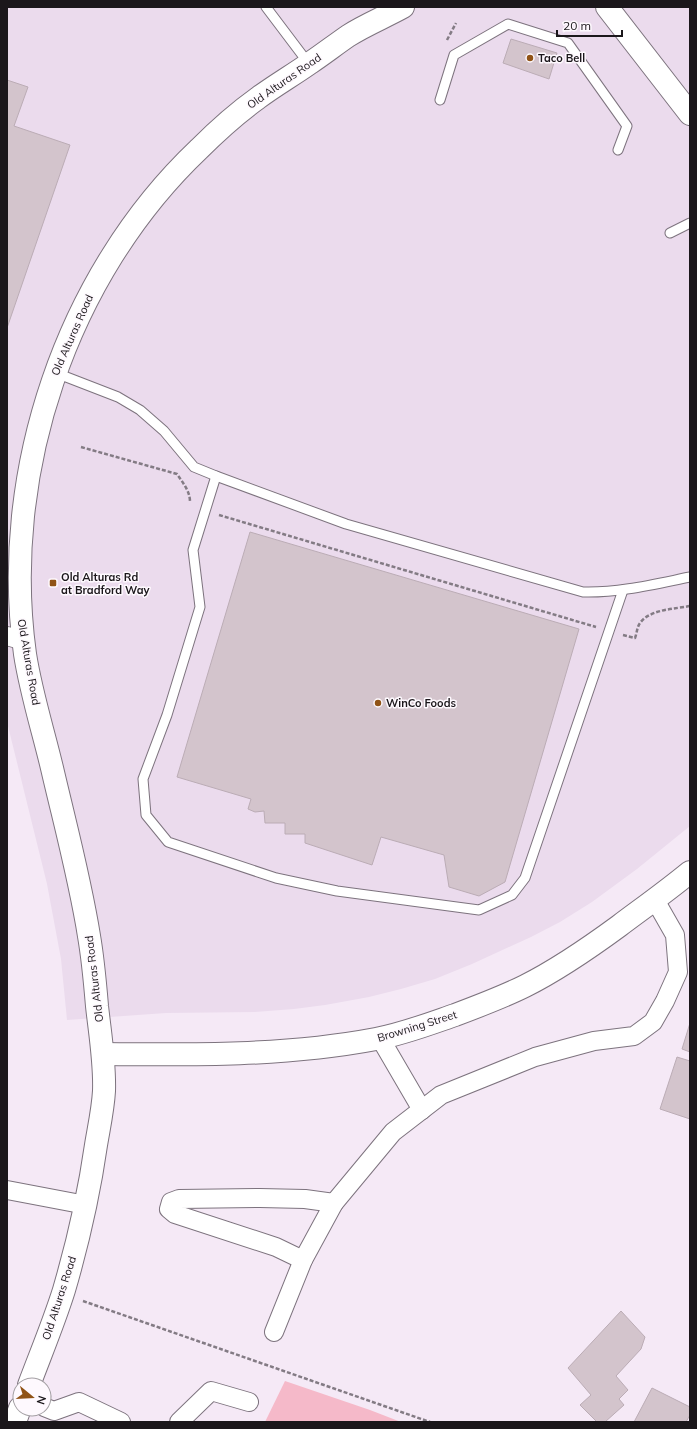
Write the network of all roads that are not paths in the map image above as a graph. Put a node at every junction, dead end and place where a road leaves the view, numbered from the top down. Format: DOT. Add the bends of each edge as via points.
graph roads {
  1 [pos="266,7"];
  2 [pos="403,7"];
  3 [pos="607,7"];
  4 [pos="309,64"];
  5 [pos="440,100"];
  6 [pos="690,114"];
  7 [pos="618,150"];
  8 [pos="690,223"];
  9 [pos="670,233"];
  10 [pos="55,373"];
  11 [pos="216,476"];
  12 [pos="690,577"];
  13 [pos="623,590"];
  14 [pos="15,639"];
  15 [pos="690,872"];
  16 [pos="655,900"];
  17 [pos="380,1038"];
  18 [pos="103,1054"];
  19 [pos="422,1110"];
  20 [pos="7,1190"];
  21 [pos="334,1203"];
  22 [pos="86,1205"];
  23 [pos="303,1260"];
  24 [pos="274,1332"];
  25 [pos="32,1377"];
  26 [pos="249,1402"];
  27 [pos="52,1413"];
  28 [pos="121,1422"];
  29 [pos="179,1422"];
  1 -- 4 [label="lane"];
  2 -- 4 [label="main road, Old Alturas Road" via="349,36"];
  3 -- 6 [label="main road"];
  4 -- 10 [label="main road, Old Alturas Road" via="238,114 196,152 149,205 103,271 73,328"];
  5 -- 7 [label="lane" via="454,54 508,24 568,43 627,126"];
  8 -- 9 [label="lane"];
  10 -- 11 [label="lane" via="118,397 140,410 164,431 194,467"];
  10 -- 14 [label="main road, Old Alturas Road" via="27,476 19,566 20,622"];
  11 -- 13 [label="lane" via="346,524 556,585 583,592"];
  11 -- 13 [label="lane" via="193,550 200,607 167,715 143,779 146,815 168,842 276,878 337,891 479,910 512,895 525,878"];
  12 -- 13 [label="lane"];
  14 -- 18 [label="main road, Old Alturas Road" via="26,657 85,911"];
  15 -- 16 [label="main road, Browning Street"];
  16 -- 17 [label="main road, Browning Street" via="589,948 525,986 428,1025"];
  16 -- 19 [label="street" via="675,935 678,972 653,1022 634,1036 594,1041 535,1057 441,1095"];
  17 -- 18 [label="main road, Browning Street" via="311,1049 184,1055"];
  17 -- 19 [label="street"];
  18 -- 22 [label="main road, Old Alturas Road" via="103,1098"];
  19 -- 21 [label="street" via="393,1132"];
  20 -- 22 [label="street"];
  21 -- 23 [label="street"];
  21 -- 23 [label="street" via="305,1199 260,1198 179,1199 171,1202 169,1209 175,1214 276,1247"];
  22 -- 25 [label="main road, Old Alturas Road" via="62,1294"];
  23 -- 24 [label="street"];
  26 -- 29 [label="street" via="211,1391"];
  27 -- 28 [label="street" via="79,1402"];
}
